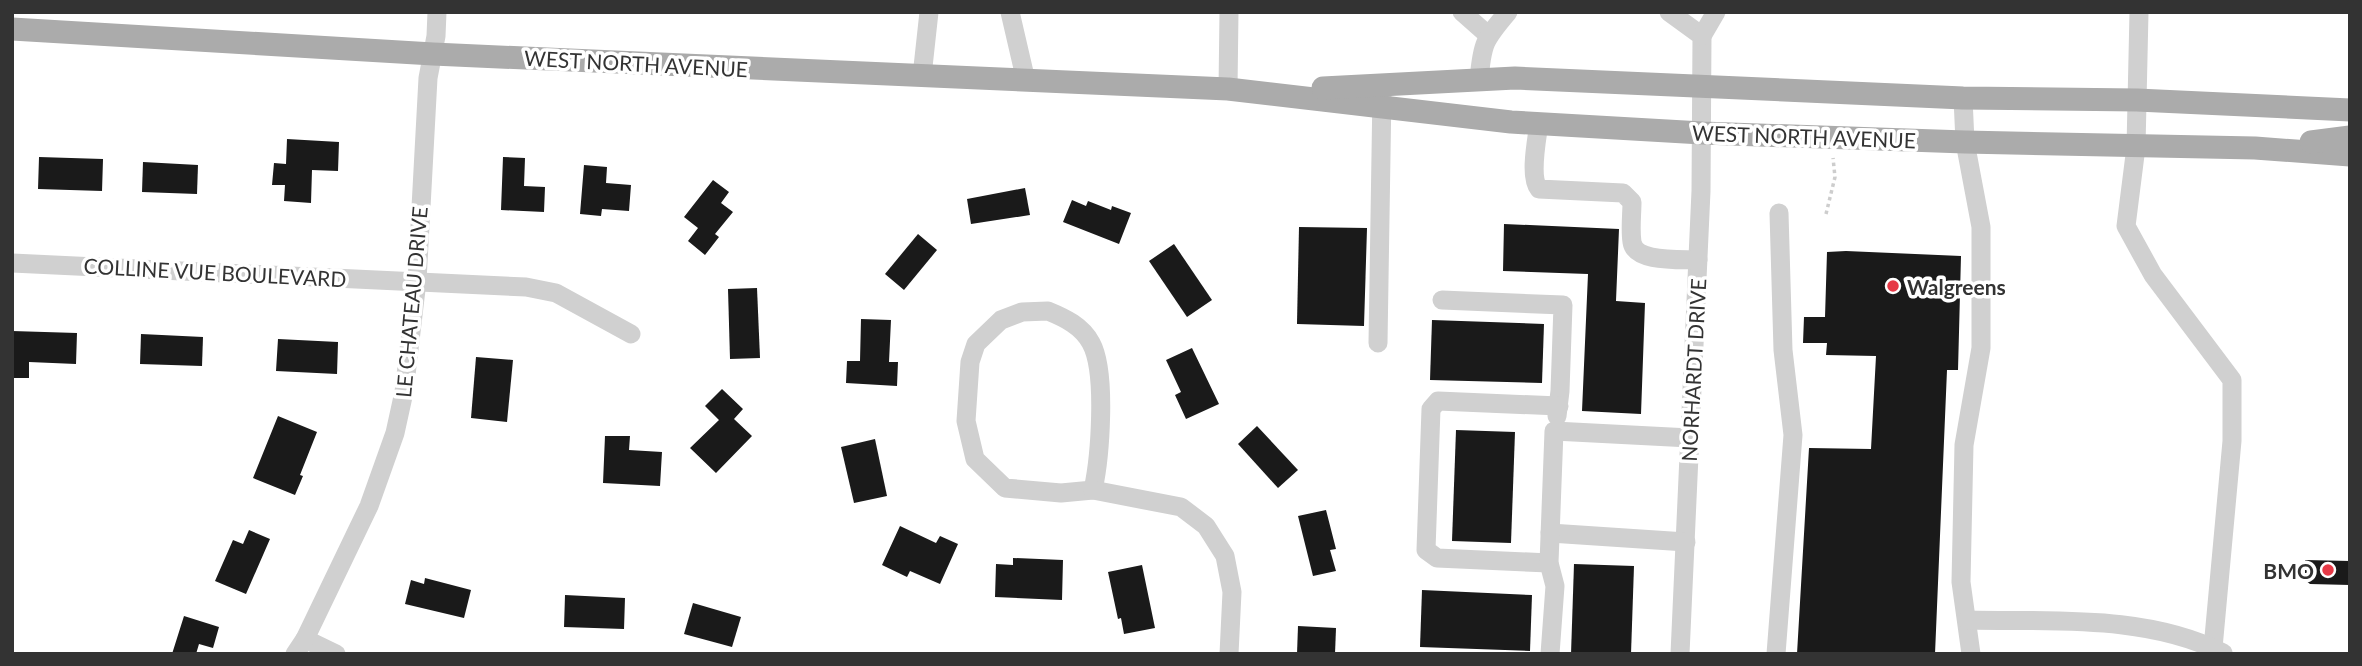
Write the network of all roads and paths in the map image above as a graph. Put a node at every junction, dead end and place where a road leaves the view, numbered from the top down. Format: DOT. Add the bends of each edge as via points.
graph roads {
  1 [pos="437,12"];
  2 [pos="929,12"];
  3 [pos="1010,12"];
  4 [pos="1229,12"];
  5 [pos="1462,12"];
  6 [pos="1508,12"];
  7 [pos="1669,12"];
  8 [pos="1716,12"];
  9 [pos="2139,12"];
  10 [pos="12,29"];
  11 [pos="1488,35"];
  12 [pos="1702,36"];
  13 [pos="433,54"];
  14 [pos="922,76"];
  15 [pos="1026,80"];
  16 [pos="1479,80"];
  17 [pos="1703,87"];
  18 [pos="1228,89"];
  19 [pos="1382,96"];
  20 [pos="1963,98"];
  21 [pos="2137,100"];
  22 [pos="2350,110"];
  23 [pos="1539,123"];
  24 [pos="1702,133"];
  25 [pos="2350,137"];
  26 [pos="1965,142"];
  27 [pos="2136,147"];
  28 [pos="2255,148"];
  29 [pos="2350,155"];
  30 [pos="1833,156"];
  31 [pos="1779,213"];
  32 [pos="1826,214"];
  33 [pos="1698,260"];
  34 [pos="12,263"];
  35 [pos="417,281"];
  36 [pos="1442,300"];
  37 [pos="631,334"];
  38 [pos="1378,343"];
  39 [pos="1559,406"];
  40 [pos="1554,431"];
  41 [pos="1690,438"];
  42 [pos="1093,490"];
  43 [pos="1550,533"];
  44 [pos="1686,541"];
  45 [pos="1549,563"];
  46 [pos="1968,620"];
  47 [pos="300,647"];
  48 [pos="2218,651"];
  49 [pos="336,654"];
  50 [pos="1229,654"];
  51 [pos="1550,654"];
  52 [pos="1680,654"];
  53 [pos="1776,654"];
  54 [pos="1971,654"];
  1 -- 13 [label="street, LE CHATEAU DRIVE"];
  2 -- 14 [label="street"];
  3 -- 15 [label="street"];
  4 -- 18 [label="street"];
  5 -- 11 [label="street"];
  6 -- 11 [label="street"];
  7 -- 12 [label="street"];
  8 -- 12 [label="street"];
  9 -- 21 [label="street"];
  10 -- 13 [label="main road, WEST NORTH AVENUE"];
  11 -- 16 [label="street" via="1481,49"];
  12 -- 17 [label="street, NORHARDT DRIVE"];
  13 -- 14 [label="main road, WEST NORTH AVENUE"];
  13 -- 35 [label="street, LE CHATEAU DRIVE"];
  14 -- 15 [label="main road, WEST NORTH AVENUE"];
  15 -- 18 [label="main road, WEST NORTH AVENUE"];
  16 -- 17 [label="main road, WEST NORTH AVENUE"];
  16 -- 19 [label="main road, WEST NORTH AVENUE"];
  17 -- 20 [label="main road, WEST NORTH AVENUE"];
  17 -- 24 [label="street, NORHARDT DRIVE"];
  18 -- 19 [label="main road, WEST NORTH AVENUE"];
  19 -- 23 [label="main road, WEST NORTH AVENUE"];
  19 -- 38 [label="street"];
  20 -- 21 [label="main road, WEST NORTH AVENUE"];
  20 -- 26 [label="street"];
  21 -- 22 [label="main road, WEST NORTH AVENUE"];
  21 -- 27 [label="street"];
  23 -- 24 [label="main road, WEST NORTH AVENUE"];
  23 -- 33 [label="street" via="1534,175 1539,189 1623,193 1632,202 1635,250 1643,256"];
  24 -- 26 [label="main road, WEST NORTH AVENUE"];
  24 -- 33 [label="street, NORHARDT DRIVE"];
  25 -- 28 [label="main road"];
  26 -- 27 [label="main road, WEST NORTH AVENUE"];
  26 -- 46 [label="street" via="1981,227 1981,348 1965,445 1961,582"];
  27 -- 28 [label="main road, WEST NORTH AVENUE"];
  27 -- 48 [label="street" via="2126,226 2153,275 2232,380"];
  28 -- 29 [label="main road, WEST NORTH AVENUE"];
  30 -- 32 [label="path" via="1835,177"];
  31 -- 53 [label="street" via="1783,350 1793,436"];
  33 -- 41 [label="street, NORHARDT DRIVE"];
  34 -- 35 [label="street, COLLINE VUE BOULEVARD"];
  35 -- 37 [label="street, COLLINE VUE BOULEVARD" via="556,293"];
  35 -- 47 [label="street, LE CHATEAU DRIVE" via="410,355 395,433 369,506"];
  36 -- 39 [label="street" via="1563,305"];
  39 -- 40 [label="street"];
  39 -- 45 [label="street" via="1438,401 1431,409 1426,550 1437,558"];
  40 -- 41 [label="street"];
  40 -- 43 [label="street"];
  41 -- 44 [label="street, NORHARDT DRIVE"];
  42 -- 42 [label="street" via="1099,464 1101,397 1091,342 1070,319 1048,311 1022,312 1001,320 976,344 970,362 966,421 975,459 1006,488"];
  42 -- 50 [label="street" via="1181,507 1206,526 1225,556 1232,592"];
  43 -- 44 [label="street"];
  43 -- 45 [label="street"];
  44 -- 52 [label="street, NORHARDT DRIVE"];
  45 -- 51 [label="street" via="1555,586"];
  46 -- 48 [label="street" via="2113,624 2197,640"];
  46 -- 54 [label="street"];
  47 -- 49 [label="street"];
}
